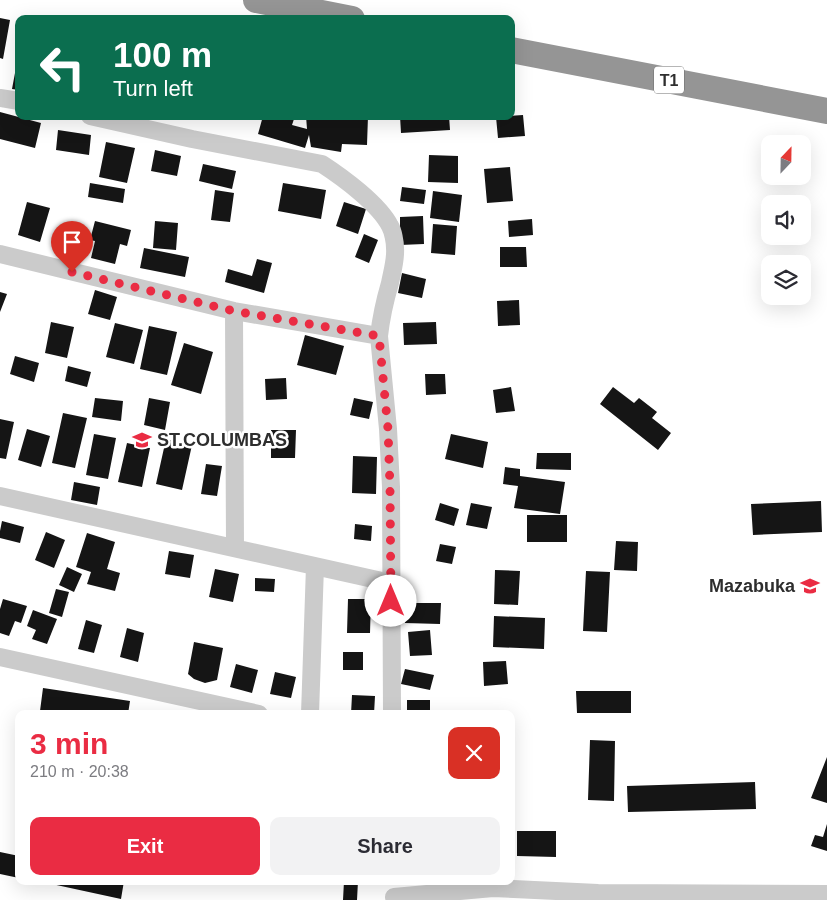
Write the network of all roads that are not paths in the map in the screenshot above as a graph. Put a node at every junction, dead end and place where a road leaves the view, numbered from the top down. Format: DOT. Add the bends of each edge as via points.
graph roads {
  1 [pos="256,0"];
  2 [pos="332,15"];
  3 [pos="515,51"];
  4 [pos="0,98"];
  5 [pos="15,100"];
  6 [pos="827,111"];
  7 [pos="108,120"];
  8 [pos="0,254"];
  9 [pos="234,311"];
  10 [pos="379,336"];
  11 [pos="0,496"];
  12 [pos="235,548"];
  13 [pos="316,566"];
  14 [pos="391,583"];
  15 [pos="0,657"];
  16 [pos="241,710"];
  17 [pos="310,710"];
  18 [pos="392,710"];
  19 [pos="394,893"];
  20 [pos="827,894"];
  21 [pos="539,896"];
  22 [pos="698,897"];
  1 -- 2 [label="highway"];
  3 -- 6 [label="highway, T1"];
  4 -- 5 [label="street"];
  7 -- 10 [label="street" via="322,164 356,189 391,226 395,248"];
  8 -- 9 [label="street"];
  9 -- 10 [label="street"];
  9 -- 12 [label="street"];
  10 -- 14 [label="street" via="388,429"];
  11 -- 12 [label="street"];
  12 -- 13 [label="street"];
  13 -- 14 [label="street"];
  13 -- 17 [label="street"];
  14 -- 18 [label="street"];
  15 -- 16 [label="street"];
  19 -- 21 [label="street" via="493,888"];
  20 -- 22 [label="street"];
  21 -- 22 [label="street" via="598,893"];
}
